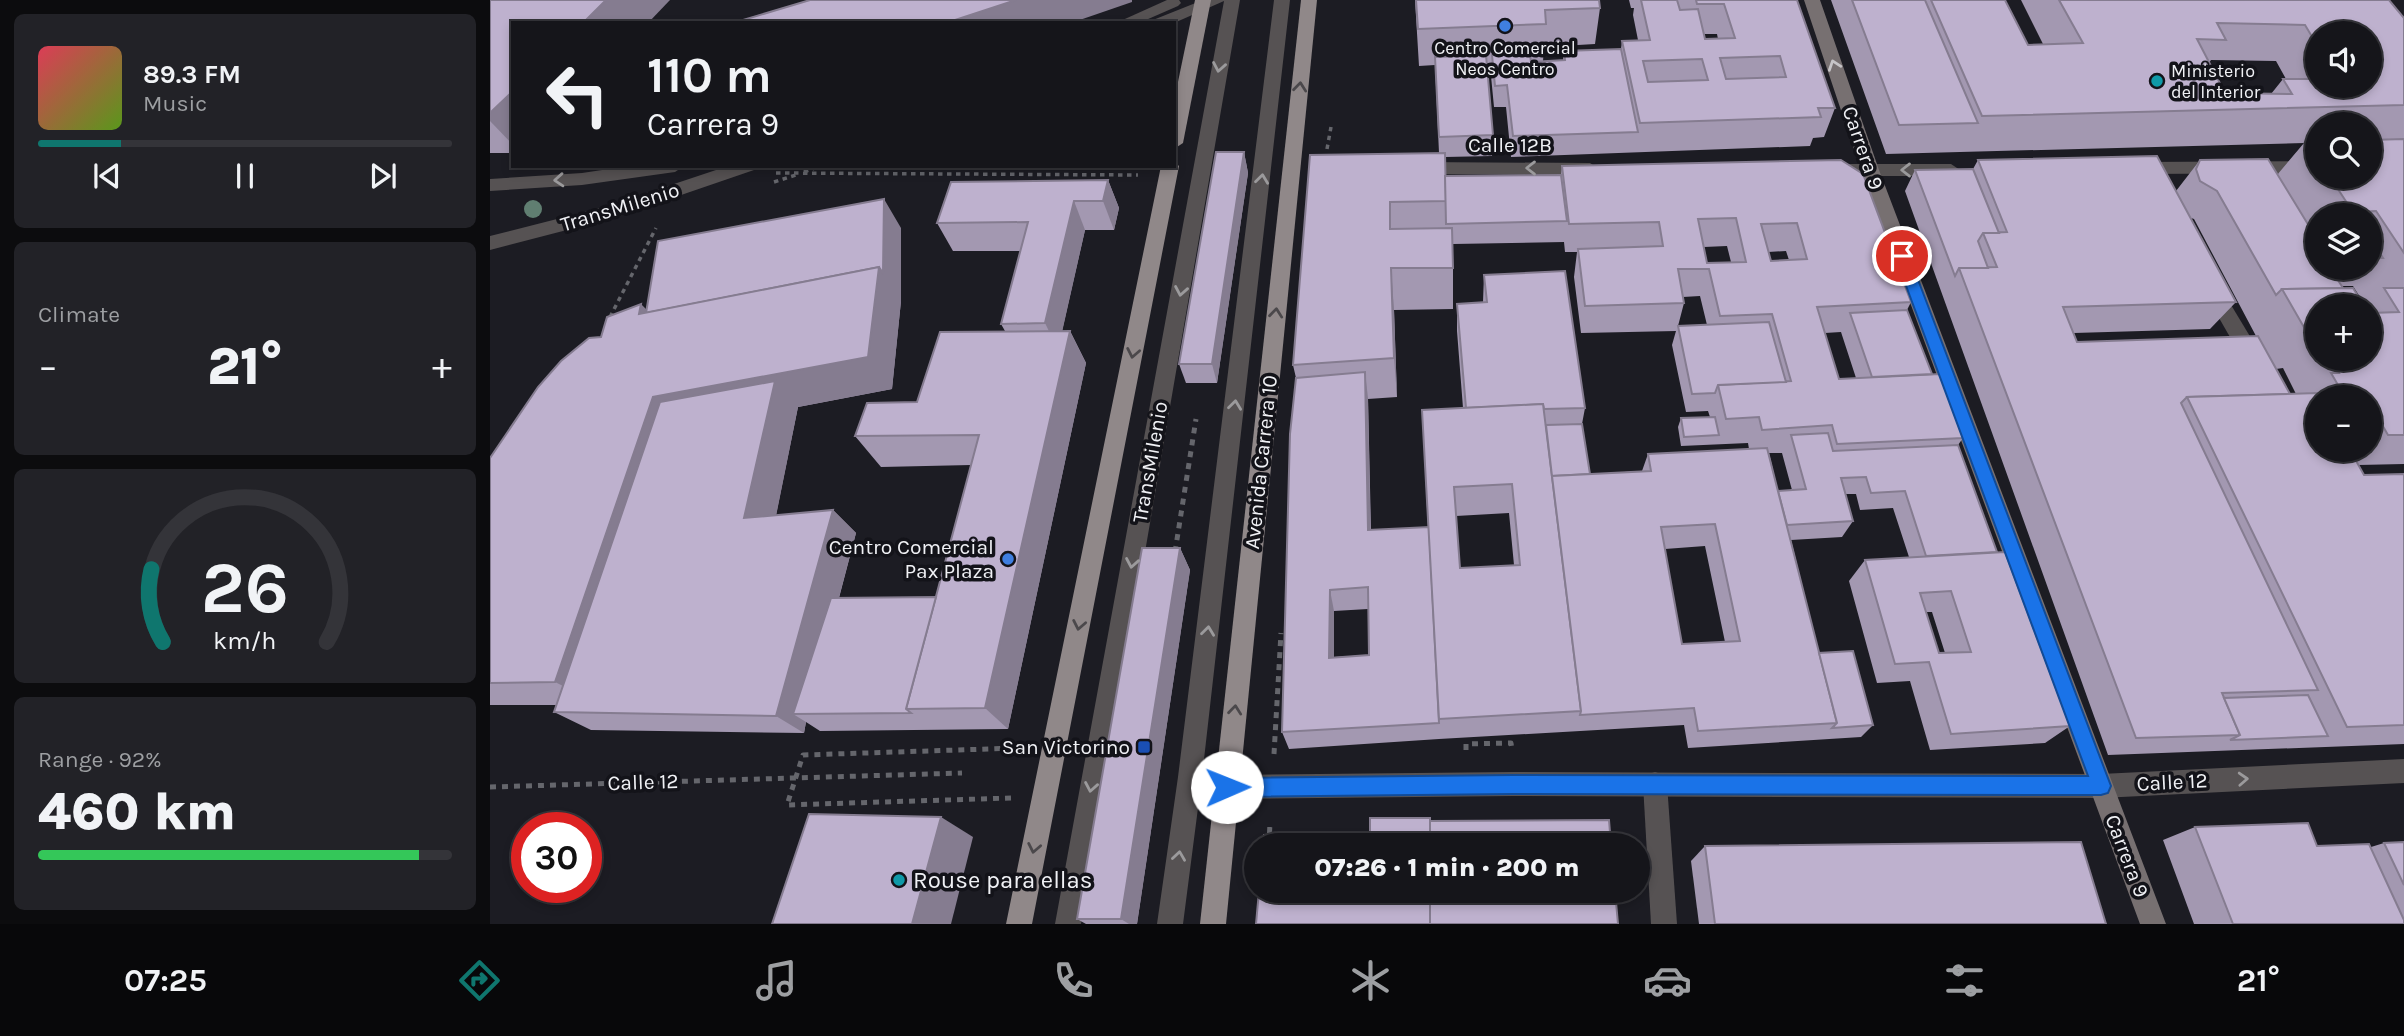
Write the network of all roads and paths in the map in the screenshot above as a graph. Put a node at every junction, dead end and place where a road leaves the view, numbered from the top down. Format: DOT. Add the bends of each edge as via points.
graph roads {
  1 [pos="1182,0"];
  2 [pos="1232,0"];
  3 [pos="1282,0"];
  4 [pos="1812,0"];
  5 [pos="1310,1"];
  6 [pos="1207,2"];
  7 [pos="1129,21"];
  8 [pos="1164,21"];
  9 [pos="1176,134"];
  10 [pos="2305,167"];
  11 [pos="661,168"];
  12 [pos="742,168"];
  13 [pos="1403,168"];
  14 [pos="1609,169"];
  15 [pos="2113,169"];
  16 [pos="2140,169"];
  17 [pos="1815,170"];
  18 [pos="1870,170"];
  19 [pos="1964,170"];
  20 [pos="1169,171"];
  21 [pos="726,174"];
  22 [pos="490,185"];
  23 [pos="2153,190"];
  24 [pos="661,218"];
  25 [pos="490,243"];
  26 [pos="2202,273"];
  27 [pos="604,330"];
  28 [pos="2218,343"];
  29 [pos="2244,343"];
  30 [pos="2265,378"];
  31 [pos="1197,410"];
  32 [pos="1174,556"];
  33 [pos="1054,747"];
  34 [pos="2404,771"];
  35 [pos="962,773"];
  36 [pos="796,778"];
  37 [pos="1655,784"];
  38 [pos="2101,786"];
  39 [pos="490,787"];
  40 [pos="1227,787"];
  41 [pos="1044,797"];
  42 [pos="1019,924"];
  43 [pos="1068,924"];
  44 [pos="1170,924"];
  45 [pos="1213,924"];
  46 [pos="1664,924"];
  47 [pos="2152,924"];
  1 -- 7 [label="street"];
  2 -- 43 [label="street, TransMilenio, one-way"];
  44 -- 3 [label="street, one-way"];
  18 -- 4 [label="street, Carrera 9, one-way"];
  40 -- 5 [label="main road, Avenida Carrera 10, one-way" via="1301,167"];
  6 -- 8 [label="street"];
  6 -- 9 [label="main road"];
  10 -- 16 [label="street"];
  11 -- 22 [label="street, TransMilenio, one-way"];
  12 -- 21 [label="street, TransMilenio"];
  14 -- 13 [label="street, Calle 12B, one-way"];
  15 -- 16 [label="street"];
  16 -- 23 [label="street"];
  17 -- 18 [label="street"];
  19 -- 18 [label="street, one-way"];
  18 -- 38 [label="street, Carrera 9"];
  20 -- 21 [label="path"];
  20 -- 33 [label="main road, one-way"];
  21 -- 25 [label="street, TransMilenio" via="611,212"];
  24 -- 27 [label="path"];
  26 -- 29 [label="street"];
  28 -- 29 [label="street"];
  29 -- 30 [label="street"];
  31 -- 32 [label="path"];
  33 -- 36 [label="path" via="803,755"];
  33 -- 41 [label="main road"];
  38 -- 34 [label="street, Calle 12, one-way"];
  35 -- 36 [label="path, Calle 12"];
  36 -- 39 [label="path, Calle 12"];
  36 -- 41 [label="path" via="788,805"];
  37 -- 38 [label="street, Calle 12"];
  37 -- 40 [label="street, Calle 12"];
  37 -- 46 [label="street"];
  38 -- 47 [label="street, Carrera 9"];
  40 -- 45 [label="main road, Avenida Carrera 10"];
  41 -- 42 [label="main road, one-way"];
}
